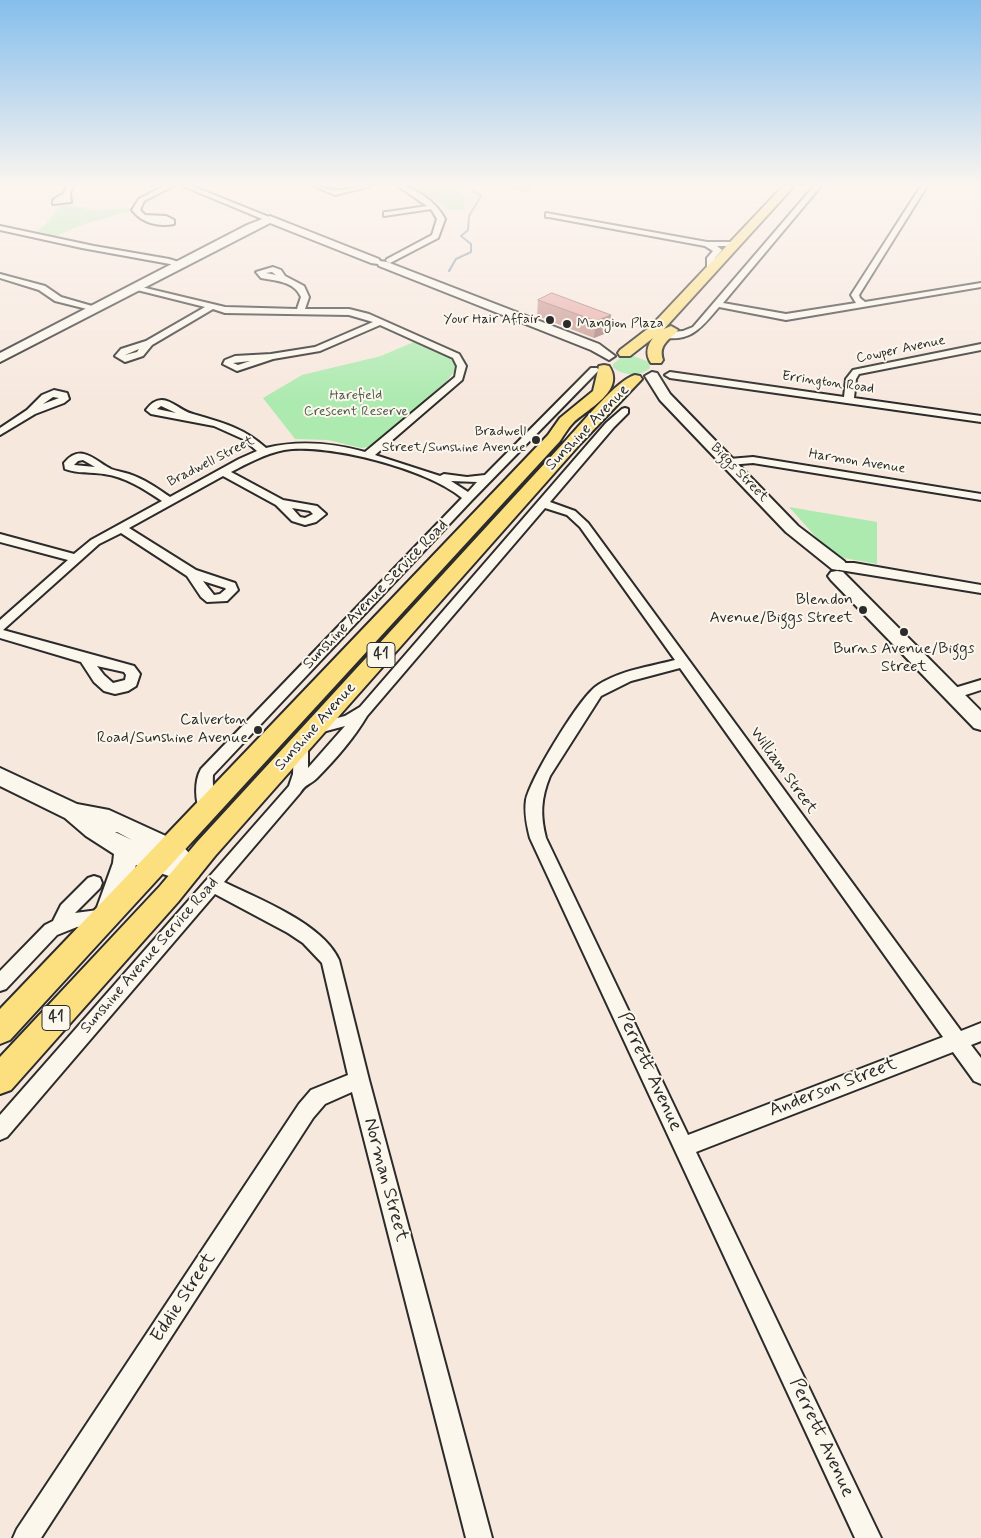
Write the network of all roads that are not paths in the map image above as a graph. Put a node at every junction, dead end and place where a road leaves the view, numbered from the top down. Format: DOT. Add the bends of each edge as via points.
graph roads {
  1 [pos="154,258"];
  2 [pos="193,258"];
  3 [pos="373,258"];
  4 [pos="390,258"];
  5 [pos="711,258"];
  6 [pos="730,258"];
  7 [pos="757,258"];
  8 [pos="879,258"];
  9 [pos="384,260"];
  10 [pos="181,264"];
  11 [pos="716,274"];
  12 [pos="0,276"];
  13 [pos="282,278"];
  14 [pos="981,285"];
  15 [pos="136,287"];
  16 [pos="717,304"];
  17 [pos="863,304"];
  18 [pos="211,307"];
  19 [pos="95,308"];
  20 [pos="300,311"];
  21 [pos="686,318"];
  22 [pos="380,322"];
  23 [pos="691,332"];
  24 [pos="663,335"];
  25 [pos="149,343"];
  26 [pos="682,346"];
  27 [pos="978,350"];
  28 [pos="271,357"];
  29 [pos="0,358"];
  30 [pos="656,360"];
  31 [pos="610,364"];
  32 [pos="670,375"];
  33 [pos="642,378"];
  34 [pos="574,392"];
  35 [pos="849,400"];
  36 [pos="624,411"];
  37 [pos="31,412"];
  38 [pos="187,416"];
  39 [pos="607,417"];
  40 [pos="981,419"];
  41 [pos="0,432"];
  42 [pos="263,451"];
  43 [pos="367,456"];
  44 [pos="729,462"];
  45 [pos="107,471"];
  46 [pos="223,472"];
  47 [pos="430,475"];
  48 [pos="487,478"];
  49 [pos="981,496"];
  50 [pos="468,498"];
  51 [pos="170,500"];
  52 [pos="280,503"];
  53 [pos="544,504"];
  54 [pos="120,527"];
  55 [pos="0,538"];
  56 [pos="76,558"];
  57 [pos="840,570"];
  58 [pos="192,573"];
  59 [pos="981,589"];
  60 [pos="0,627"];
  61 [pos="0,634"];
  62 [pos="86,659"];
  63 [pos="683,663"];
  64 [pos="981,685"];
  65 [pos="953,694"];
  66 [pos="360,714"];
  67 [pos="981,723"];
  68 [pos="308,736"];
  69 [pos="1,778"];
  70 [pos="300,780"];
  71 [pos="207,810"];
  72 [pos="73,812"];
  73 [pos="125,847"];
  74 [pos="182,867"];
  75 [pos="94,883"];
  76 [pos="106,918"];
  77 [pos="60,924"];
  78 [pos="0,983"];
  79 [pos="0,1030"];
  80 [pos="981,1032"];
  81 [pos="957,1041"];
  82 [pos="981,1074"];
  83 [pos="0,1079"];
  84 [pos="359,1080"];
  85 [pos="0,1130"];
  86 [pos="684,1146"];
  87 [pos="26,1538"];
  88 [pos="479,1538"];
  89 [pos="868,1538"];
  1 -- 10 [label="street"];
  2 -- 10 [label="street"];
  3 -- 9 [label="street"];
  4 -- 9 [label="street"];
  5 -- 11 [label="street"];
  6 -- 11 [label="main road, Sunshine Avenue / 41"];
  7 -- 16 [label="street"];
  8 -- 17 [label="street" via="855,295 856,300"];
  9 -- 31 [label="street" via="400,270 595,347"];
  10 -- 15 [label="street"];
  11 -- 31 [label="main road, Sunshine Avenue / 41" via="650,335"];
  12 -- 19 [label="street" via="42,288 58,299"];
  13 -- 20 [label="street" via="304,292"];
  14 -- 17 [label="street"];
  15 -- 18 [label="street"];
  15 -- 19 [label="street"];
  16 -- 17 [label="street" via="786,316"];
  16 -- 23 [label="street"];
  18 -- 20 [label="street" via="242,311"];
  18 -- 25 [label="street"];
  19 -- 29 [label="street"];
  20 -- 22 [label="street" via="349,312"];
  21 -- 24 [label="main road"];
  22 -- 28 [label="street" via="317,349"];
  22 -- 43 [label="street" via="456,356 462,370 459,378"];
  23 -- 24 [label="street"];
  23 -- 26 [label="street"];
  24 -- 30 [label="main road" via="654,348"];
  27 -- 35 [label="street, Cowper Avenue" via="856,372 851,379"];
  30 -- 31 [label="main road" via="639,353"];
  30 -- 33 [label="main road" via="660,370"];
  31 -- 33 [label="main road" via="616,376"];
  31 -- 34 [label="street"];
  31 -- 34 [label="street, Sunshine Avenue Service Road"];
  31 -- 71 [label="main road, Sunshine Avenue / 41" via="590,403 568,419 554,438"];
  32 -- 35 [label="street, Errington Road"];
  33 -- 39 [label="main road, Sunshine Avenue / 41"];
  33 -- 44 [label="street, Biggs Street"];
  34 -- 48 [label="street, Sunshine Avenue Service Road"];
  35 -- 40 [label="street, Errington Road"];
  36 -- 39 [label="street, Sunshine Avenue Service Road"];
  37 -- 41 [label="street"];
  38 -- 42 [label="street" via="243,433"];
  39 -- 53 [label="street, Sunshine Avenue Service Road"];
  39 -- 68 [label="main road, Sunshine Avenue / 41"];
  42 -- 43 [label="street, Bradwell Street" via="310,444 335,446"];
  42 -- 46 [label="street, Bradwell Street"];
  43 -- 47 [label="street, Bradwell Street"];
  44 -- 49 [label="street, Harmon Avenue" via="753,460"];
  44 -- 57 [label="street, Biggs Street" via="792,530"];
  45 -- 51 [label="street" via="143,483"];
  46 -- 51 [label="street, Bradwell Street"];
  46 -- 52 [label="street"];
  47 -- 48 [label="street" via="467,480"];
  47 -- 50 [label="street, Bradwell Street"];
  48 -- 50 [label="street, Sunshine Avenue Service Road"];
  50 -- 71 [label="street, Sunshine Avenue Service Road" via="206,773"];
  51 -- 54 [label="street, Bradwell Street"];
  53 -- 63 [label="street, William Street" via="571,513 580,520"];
  53 -- 66 [label="street, Sunshine Avenue Service Road"];
  54 -- 56 [label="street, Bradwell Street"];
  54 -- 58 [label="street"];
  55 -- 56 [label="street"];
  56 -- 60 [label="street, Bradwell Street"];
  57 -- 59 [label="street" via="865,568"];
  57 -- 65 [label="street, Biggs Street" via="856,594"];
  61 -- 62 [label="street"];
  63 -- 81 [label="street, William Street"];
  63 -- 86 [label="street, Perrett Avenue" via="618,679 596,693 541,779 534,798 533,817 538,838"];
  64 -- 65 [label="street"];
  65 -- 67 [label="street, Biggs Street"];
  66 -- 68 [label="street, Sunshine Avenue Service Road"];
  66 -- 70 [label="street, Sunshine Avenue Service Road" via="356,723 310,776"];
  68 -- 70 [label="street, Sunshine Avenue Service Road"];
  68 -- 74 [label="main road, Sunshine Avenue / 41" via="206,849"];
  69 -- 72 [label="street"];
  70 -- 74 [label="street, Sunshine Avenue Service Road" via="295,789"];
  71 -- 74 [label="main road, Sunshine Avenue / 41"];
  72 -- 73 [label="street" via="91,829"];
  72 -- 74 [label="street" via="102,816"];
  73 -- 74 [label="street"];
  73 -- 76 [label="street" via="125,863"];
  74 -- 76 [label="main road, Sunshine Avenue / 41"];
  74 -- 83 [label="main road, Sunshine Avenue / 41"];
  74 -- 84 [label="street, Norman Street" via="292,926 324,949 337,982"];
  74 -- 85 [label="street, Sunshine Avenue Service Road"];
  75 -- 77 [label="street" via="66,910"];
  76 -- 77 [label="street" via="87,917"];
  76 -- 79 [label="main road, Sunshine Avenue / 41"];
  77 -- 78 [label="street"];
  80 -- 81 [label="street, Anderson Street"];
  81 -- 82 [label="street, William Street"];
  81 -- 86 [label="street, Anderson Street"];
  84 -- 87 [label="street, Eddie Street" via="318,1096 306,1111"];
  84 -- 88 [label="street, Norman Street"];
  86 -- 89 [label="street, Perrett Avenue"];
}
